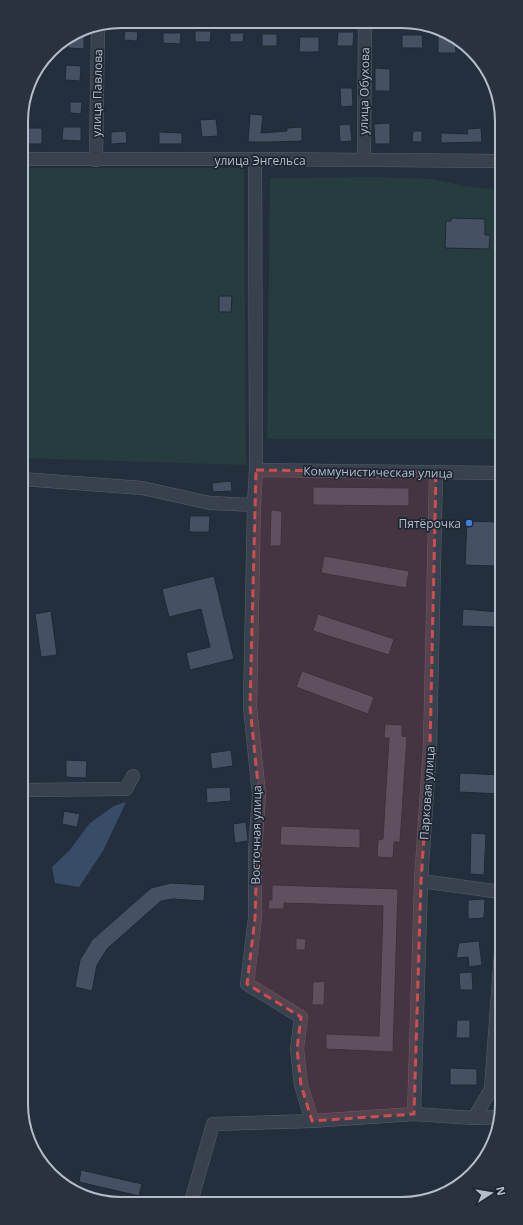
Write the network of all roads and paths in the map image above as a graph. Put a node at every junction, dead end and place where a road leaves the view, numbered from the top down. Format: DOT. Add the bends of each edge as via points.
graph roads {
  1 [pos="365,28"];
  2 [pos="98,31"];
  3 [pos="254,159"];
  4 [pos="28,160"];
  5 [pos="96,160"];
  6 [pos="364,160"];
  7 [pos="495,161"];
  8 [pos="256,470"];
  9 [pos="436,472"];
  10 [pos="495,473"];
  11 [pos="28,479"];
  12 [pos="254,505"];
  13 [pos="133,776"];
  14 [pos="28,790"];
  15 [pos="421,881"];
  16 [pos="495,891"];
  17 [pos="495,1034"];
  18 [pos="414,1114"];
  19 [pos="494,1117"];
  20 [pos="474,1118"];
  21 [pos="312,1121"];
  22 [pos="192,1197"];
  1 -- 6 [label="street, улица Обухова"];
  2 -- 5 [label="street, улица Павлова"];
  3 -- 5 [label="street, улица Энгельса"];
  3 -- 6 [label="street, улица Энгельса"];
  3 -- 8 [label="street, Восточная улица"];
  4 -- 5 [label="street, улица Энгельса"];
  6 -- 7 [label="street, улица Энгельса"];
  8 -- 9 [label="street, Коммунистическая улица"];
  8 -- 12 [label="street, Восточная улица"];
  9 -- 10 [label="street, Коммунистическая улица"];
  9 -- 15 [label="street, Парковая улица" via="430,747"];
  11 -- 12 [label="street" via="142,488 210,503"];
  12 -- 21 [label="street, Восточная улица" via="250,707 258,794 255,918 247,984 301,1017 297,1049 301,1086"];
  13 -- 14 [label="street" via="126,789"];
  15 -- 16 [label="street"];
  15 -- 18 [label="street, Парковая улица"];
  17 -- 20 [label="street" via="491,1089"];
  18 -- 20 [label="street"];
  18 -- 21 [label="street"];
  19 -- 20 [label="street"];
  21 -- 22 [label="street" via="213,1124"];
}
